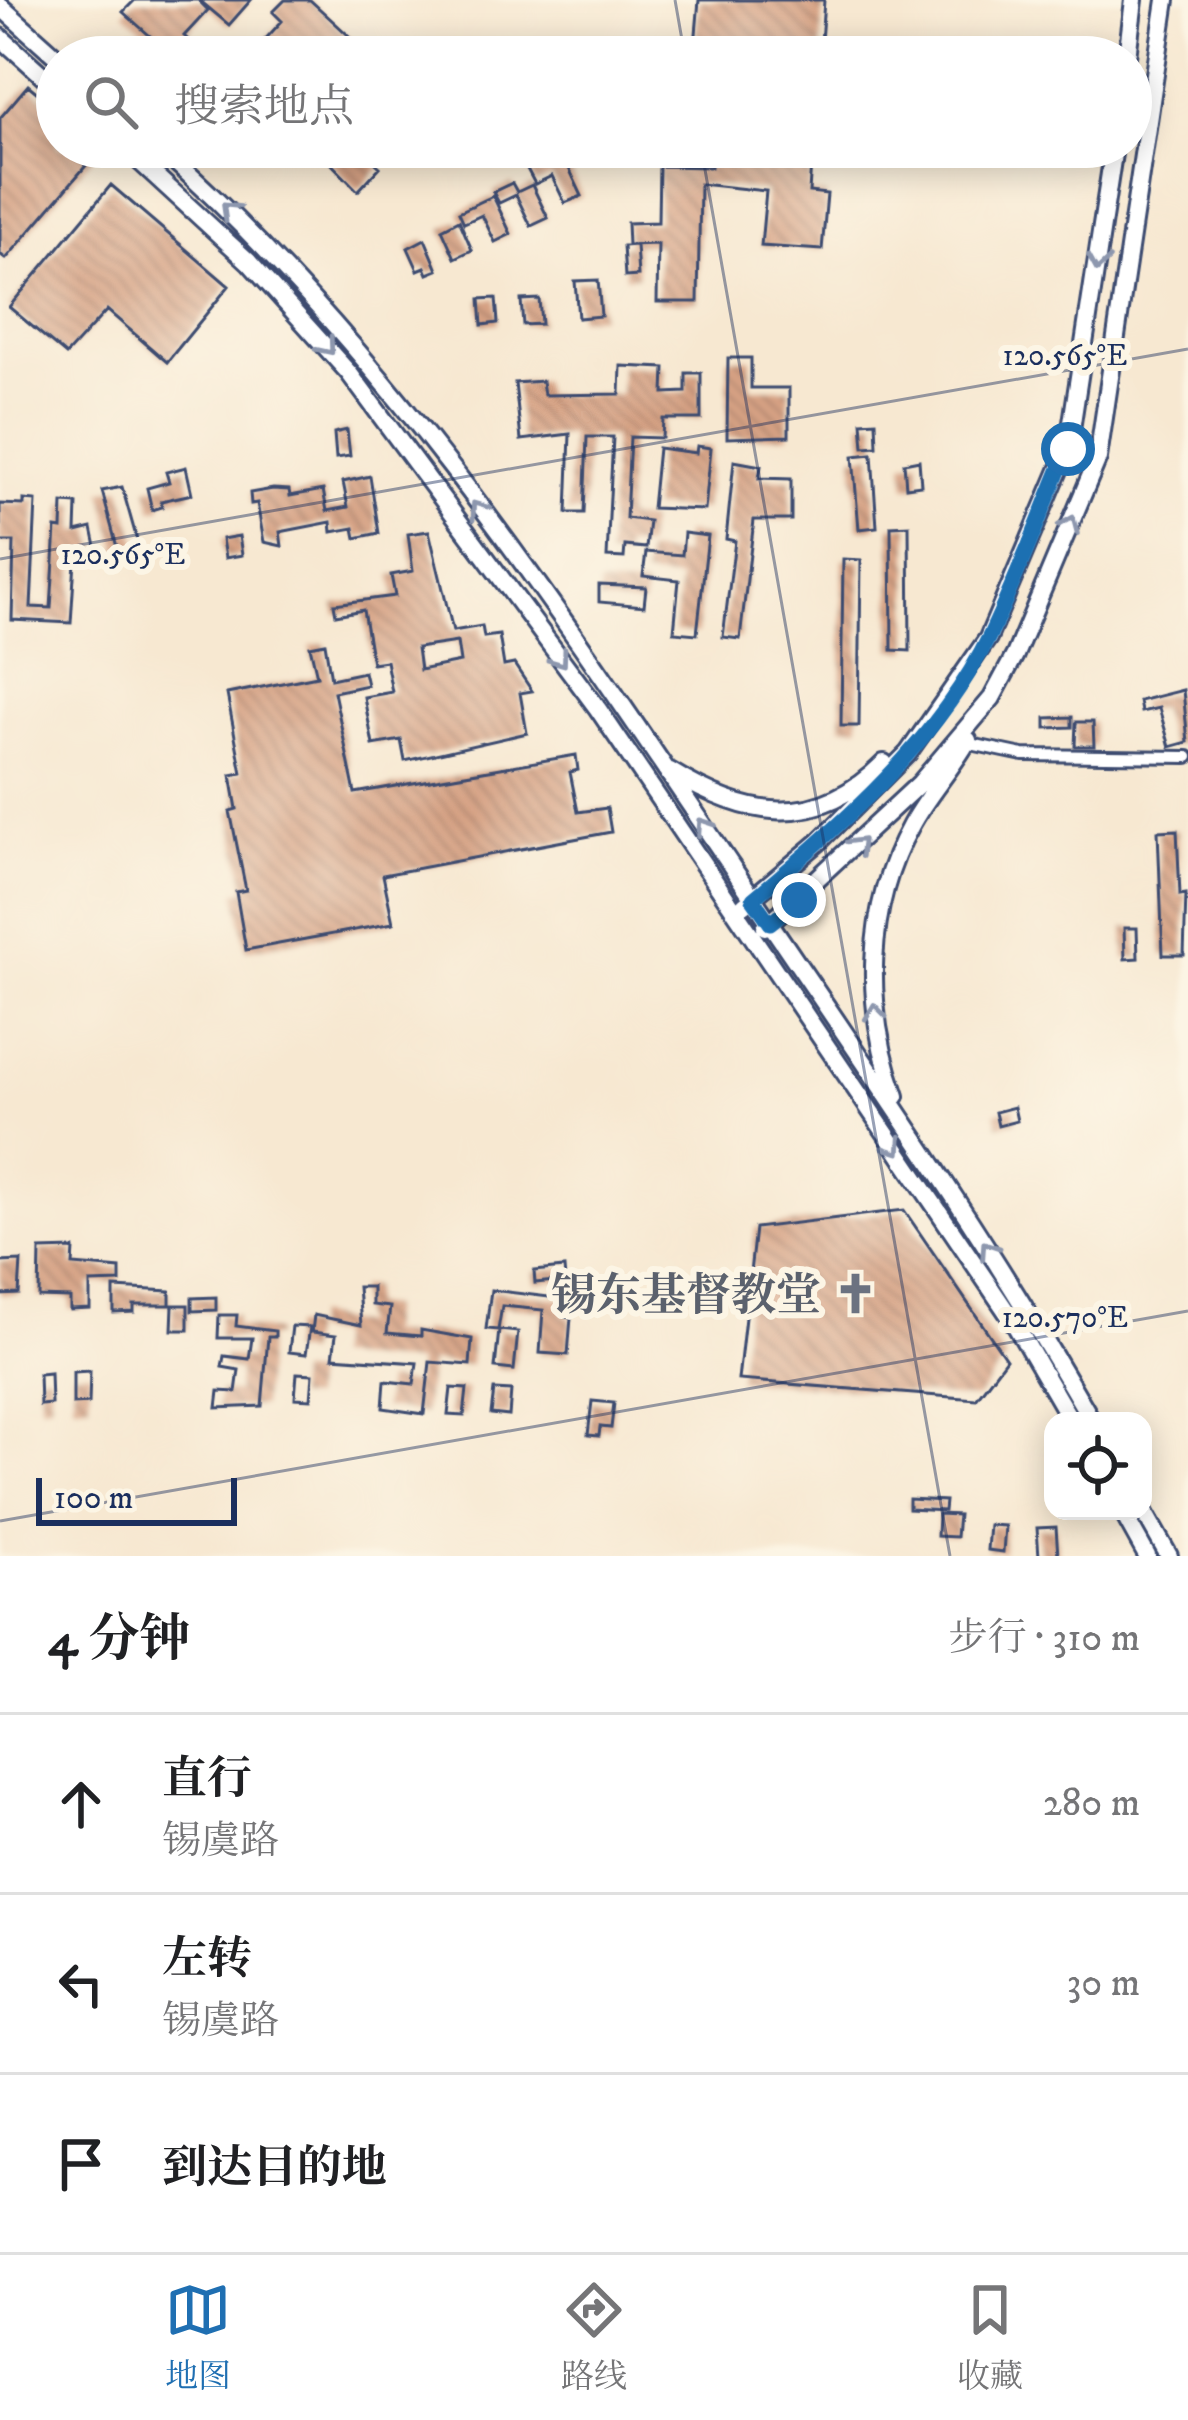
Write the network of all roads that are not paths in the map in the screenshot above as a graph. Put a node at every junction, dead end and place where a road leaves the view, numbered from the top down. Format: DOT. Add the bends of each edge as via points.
graph roads {
  1 [pos="1134,0"];
  2 [pos="1166,0"];
  3 [pos="0,6"];
  4 [pos="1130,36"];
  5 [pos="0,38"];
  6 [pos="36,38"];
  7 [pos="36,70"];
  8 [pos="1152,94"];
  9 [pos="147,168"];
  10 [pos="182,168"];
  11 [pos="1111,168"];
  12 [pos="1141,168"];
  13 [pos="992,698"];
  14 [pos="949,699"];
  15 [pos="966,743"];
  16 [pos="1188,757"];
  17 [pos="664,767"];
  18 [pos="753,899"];
  19 [pos="736,911"];
  20 [pos="770,923"];
  21 [pos="751,936"];
  22 [pos="906,1125"];
  23 [pos="1066,1412"];
  24 [pos="1086,1412"];
  25 [pos="1127,1520"];
  26 [pos="1149,1520"];
  27 [pos="1148,1556"];
  28 [pos="1169,1556"];
  1 -- 4 [label="main road"];
  8 -- 2 [label="main road, one-way"];
  3 -- 6 [label="main road"];
  5 -- 7 [label="main road"];
  9 -- 19 [label="main road, one-way" via="249,262 350,373"];
  17 -- 10 [label="main road, one-way" via="367,358"];
  11 -- 14 [label="main road, one-way" via="1068,449 988,638"];
  13 -- 12 [label="main road, one-way" via="1098,458"];
  13 -- 15 [label="main road"];
  20 -- 13 [label="main road, one-way" via="920,783"];
  14 -- 17 [label="main road" via="869,778 816,806 747,809"];
  14 -- 18 [label="main road" via="863,800"];
  15 -- 16 [label="street" via="1023,755"];
  22 -- 15 [label="main road, one-way" via="878,1035 878,920 911,823"];
  18 -- 17 [label="main road, one-way"];
  18 -- 19 [label="main road"];
  18 -- 20 [label="main road"];
  19 -- 21 [label="main road"];
  20 -- 21 [label="main road"];
  20 -- 22 [label="main road"];
  21 -- 23 [label="main road, one-way" via="1013,1321"];
  24 -- 22 [label="main road, one-way"];
  25 -- 27 [label="main road"];
  26 -- 28 [label="main road"];
}
